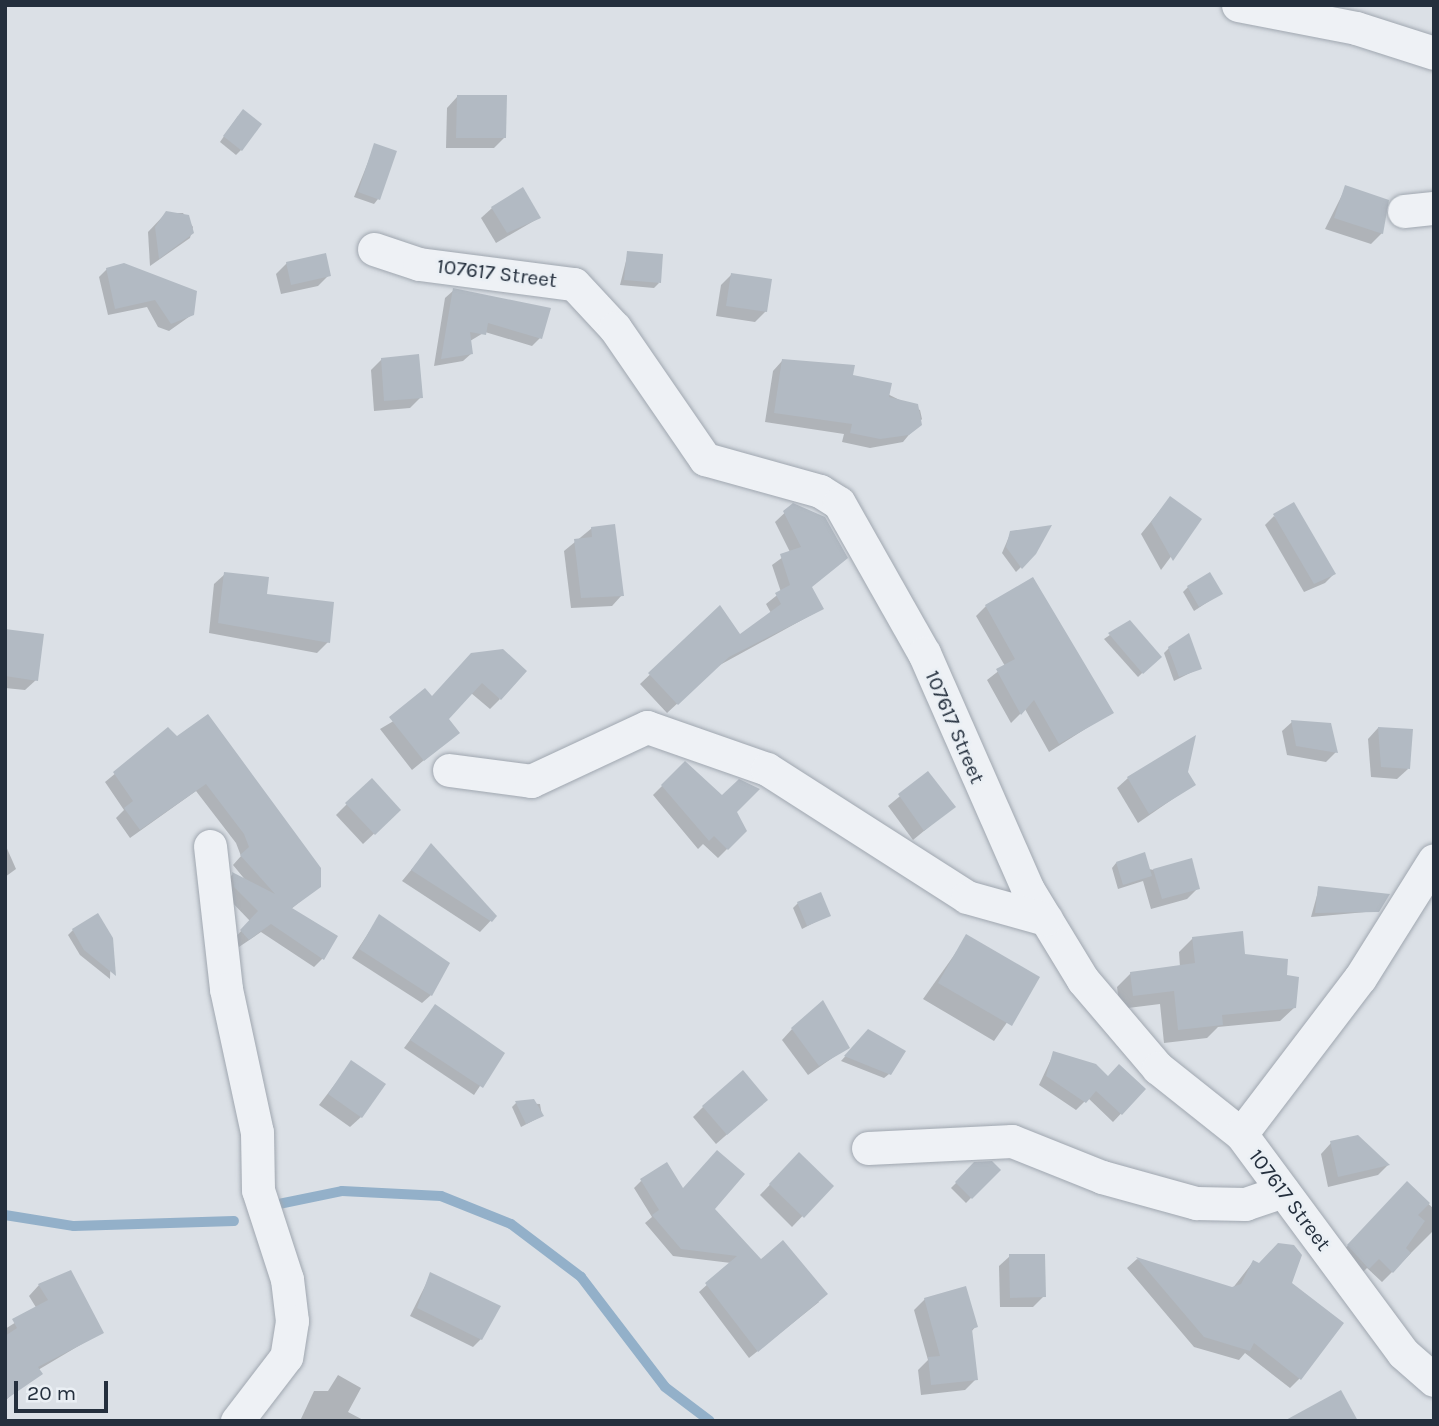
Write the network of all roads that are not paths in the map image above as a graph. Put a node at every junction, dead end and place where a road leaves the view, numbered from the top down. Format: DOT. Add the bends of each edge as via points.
graph roads {
  1 [pos="1238,5"];
  2 [pos="1434,54"];
  3 [pos="374,249"];
  4 [pos="449,770"];
  5 [pos="210,846"];
  6 [pos="1434,860"];
  7 [pos="1046,919"];
  8 [pos="1241,1134"];
  9 [pos="868,1148"];
  10 [pos="1283,1191"];
  11 [pos="1434,1380"];
  12 [pos="237,1421"];
  1 -- 2 [label="street" via="1356,28"];
  3 -- 7 [label="street, 107617 Street" via="419,264 574,284 615,328 705,458 820,491 839,503 924,653"];
  4 -- 7 [label="street" via="531,781 647,727 767,769 967,897"];
  5 -- 12 [label="street" via="226,989 257,1132 258,1190 287,1279 292,1321 286,1357"];
  6 -- 8 [label="street" via="1360,978"];
  7 -- 8 [label="street, 107617 Street" via="1083,980 1158,1068"];
  8 -- 10 [label="street, 107617 Street"];
  9 -- 10 [label="street" via="1012,1141 1102,1177 1196,1203 1245,1204"];
  10 -- 11 [label="street, 107617 Street" via="1403,1353"];
}
